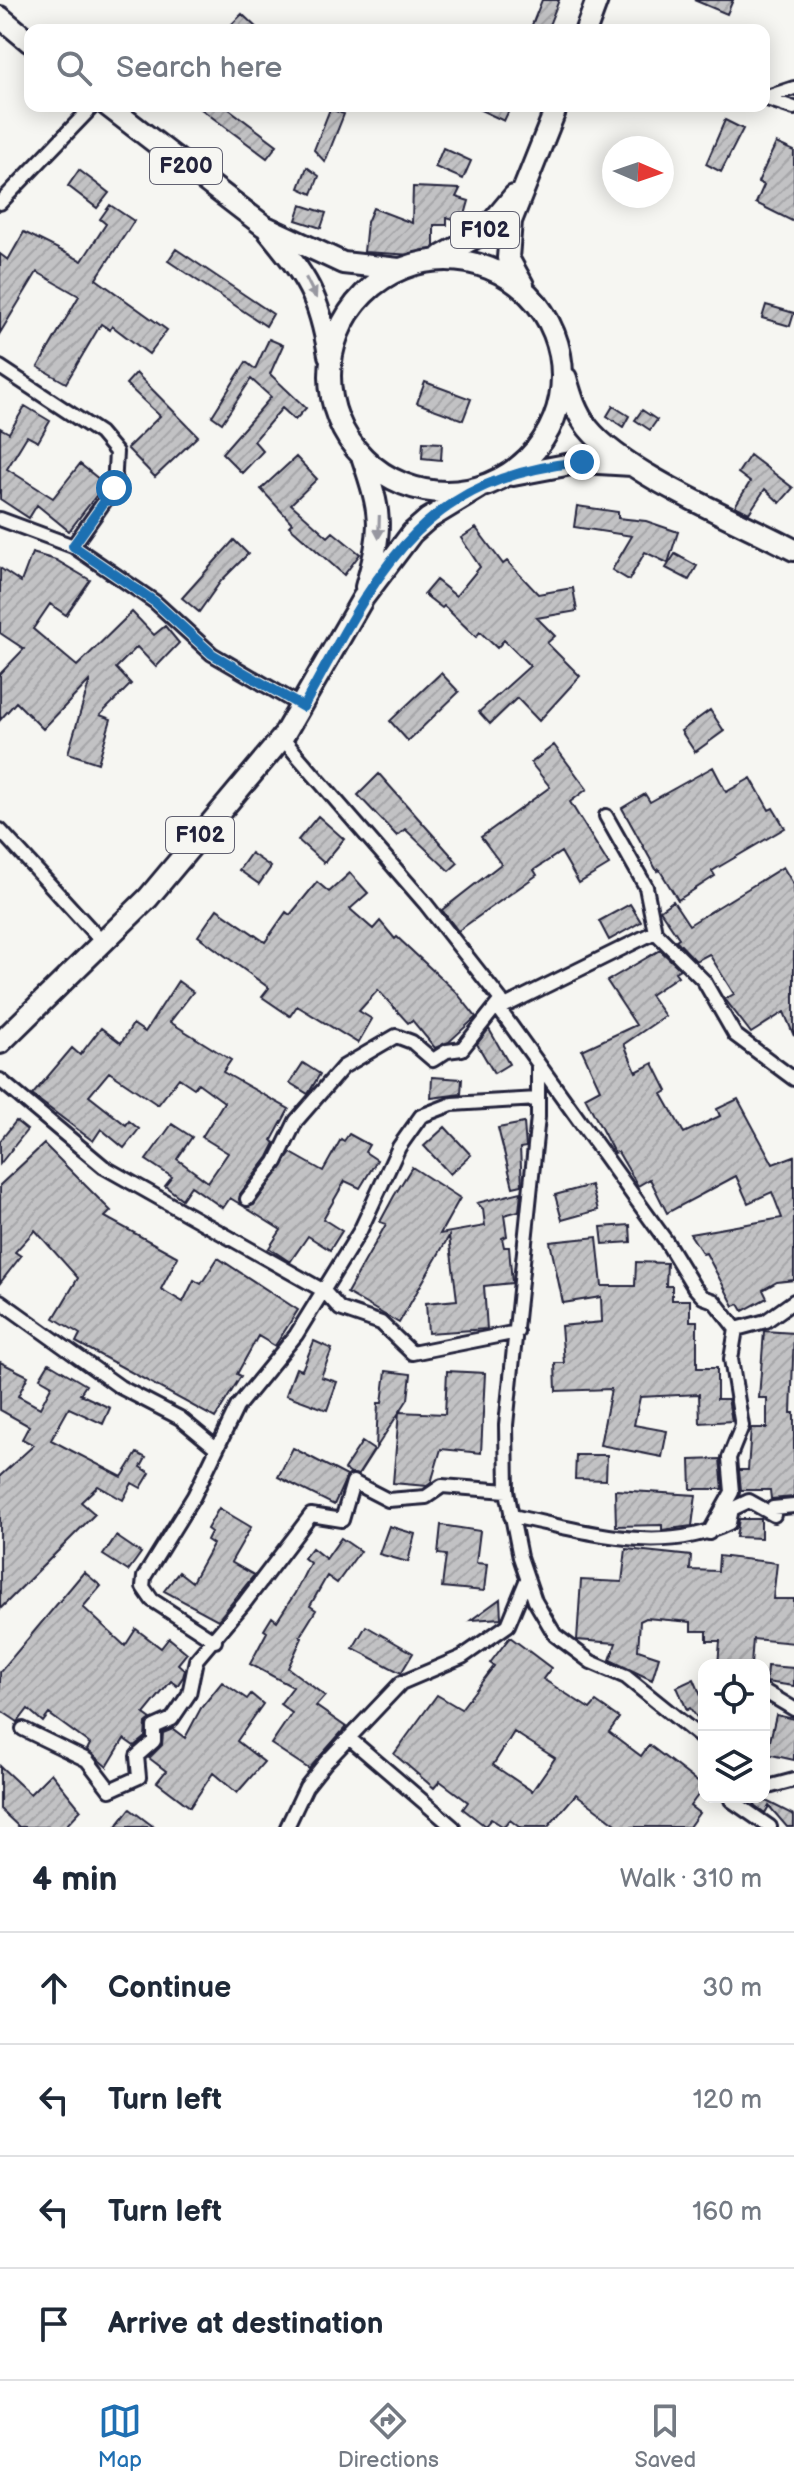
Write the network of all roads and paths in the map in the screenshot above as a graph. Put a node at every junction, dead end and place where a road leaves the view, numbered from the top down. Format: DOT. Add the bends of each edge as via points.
graph roads {
  1 [pos="597,0"];
  2 [pos="0,17"];
  3 [pos="588,24"];
  4 [pos="24,37"];
  5 [pos="794,88"];
  6 [pos="770,96"];
  7 [pos="770,100"];
  8 [pos="794,108"];
  9 [pos="87,112"];
  10 [pos="116,112"];
  11 [pos="555,112"];
  12 [pos="526,184"];
  13 [pos="0,203"];
  14 [pos="264,226"];
  15 [pos="432,259"];
  16 [pos="399,269"];
  17 [pos="526,290"];
  18 [pos="331,363"];
  19 [pos="0,367"];
  20 [pos="562,367"];
  21 [pos="362,456"];
  22 [pos="632,465"];
  23 [pos="504,477"];
  24 [pos="479,488"];
  25 [pos="0,519"];
  26 [pos="73,546"];
  27 [pos="794,550"];
  28 [pos="363,598"];
  29 [pos="303,707"];
  30 [pos="282,738"];
  31 [pos="606,816"];
  32 [pos="0,830"];
  33 [pos="655,932"];
  34 [pos="104,944"];
  35 [pos="500,1005"];
  36 [pos="0,1043"];
  37 [pos="538,1066"];
  38 [pos="788,1066"];
  39 [pos="794,1079"];
  40 [pos="0,1080"];
  41 [pos="538,1099"];
  42 [pos="247,1199"];
  43 [pos="324,1291"];
  44 [pos="0,1301"];
  45 [pos="794,1301"];
  46 [pos="736,1329"];
  47 [pos="517,1332"];
  48 [pos="215,1447"];
  49 [pos="507,1491"];
  50 [pos="794,1506"];
  51 [pos="511,1516"];
  52 [pos="709,1533"];
  53 [pos="527,1579"];
  54 [pos="215,1641"];
  55 [pos="770,1695"];
  56 [pos="794,1709"];
  57 [pos="23,1729"];
  58 [pos="698,1735"];
  59 [pos="349,1738"];
  60 [pos="794,1780"];
  61 [pos="770,1786"];
  62 [pos="740,1803"];
  63 [pos="287,1827"];
  64 [pos="453,1827"];
  65 [pos="770,1827"];
  1 -- 3 [label="main road"];
  2 -- 4 [label="main road"];
  5 -- 6 [label="street"];
  7 -- 8 [label="street"];
  9 -- 13 [label="street"];
  10 -- 14 [label="main road, F200"];
  11 -- 12 [label="main road, F102"];
  12 -- 15 [label="main road, F102" via="483,233"];
  12 -- 17 [label="main road, F102" via="508,240 511,269"];
  14 -- 16 [label="main road, F200" via="343,263"];
  14 -- 18 [label="main road, F200, one-way" via="306,276 319,302"];
  15 -- 16 [label="main road"];
  15 -- 17 [label="main road" via="482,264"];
  16 -- 18 [label="main road" via="365,292 341,324"];
  17 -- 20 [label="main road" via="551,325"];
  18 -- 21 [label="main road" via="342,429"];
  19 -- 26 [label="street" via="100,433 116,452 114,488"];
  20 -- 22 [label="main road" via="578,415 605,446"];
  20 -- 23 [label="main road" via="560,400 549,431 530,457"];
  21 -- 24 [label="main road" via="386,476 416,488 447,493"];
  21 -- 28 [label="main road, F102, one-way" via="381,526"];
  22 -- 23 [label="main road" via="561,464"];
  22 -- 27 [label="main road"];
  23 -- 24 [label="main road"];
  24 -- 28 [label="main road, F102" via="412,533"];
  25 -- 26 [label="street"];
  26 -- 29 [label="street" via="155,602 212,654"];
  28 -- 29 [label="main road, F102"];
  29 -- 30 [label="main road, F102"];
  30 -- 34 [label="main road, F102"];
  30 -- 35 [label="street" via="425,903"];
  31 -- 33 [label="street" via="646,887"];
  32 -- 34 [label="street"];
  33 -- 35 [label="street"];
  33 -- 38 [label="street" via="704,981 735,1035"];
  34 -- 36 [label="main road, F102"];
  35 -- 37 [label="street"];
  35 -- 42 [label="street" via="462,1049 433,1060 396,1036 343,1067 296,1121 276,1162"];
  37 -- 41 [label="street"];
  37 -- 46 [label="street" via="694,1287 714,1301"];
  38 -- 39 [label="street"];
  40 -- 43 [label="street" via="104,1167"];
  41 -- 43 [label="street" via="452,1104 421,1116 399,1147 360,1231"];
  41 -- 47 [label="street"];
  43 -- 47 [label="street" via="340,1309 381,1323 412,1353"];
  43 -- 48 [label="street" via="237,1407"];
  44 -- 48 [label="street" via="120,1387 180,1418"];
  45 -- 46 [label="street" via="766,1321"];
  46 -- 52 [label="street" via="731,1359 742,1426 729,1458 732,1492"];
  47 -- 49 [label="street" via="506,1425"];
  48 -- 54 [label="street" via="143,1587 152,1600"];
  49 -- 51 [label="street"];
  49 -- 54 [label="street" via="442,1486 426,1497 388,1500 353,1482 342,1520 311,1515"];
  50 -- 52 [label="street" via="773,1508 774,1515 749,1501 732,1509 729,1523"];
  51 -- 52 [label="street" via="628,1539 675,1541"];
  51 -- 53 [label="street"];
  53 -- 58 [label="street" via="555,1635 591,1662 636,1685"];
  53 -- 59 [label="street" via="508,1625 462,1657 401,1683"];
  54 -- 57 [label="street" via="196,1660 189,1694 172,1719 154,1727 154,1741 137,1756 139,1777 110,1790 87,1760"];
  55 -- 56 [label="street"];
  59 -- 63 [label="street" via="306,1787"];
  59 -- 64 [label="street"];
  60 -- 61 [label="street"];
  62 -- 65 [label="street"];
}
